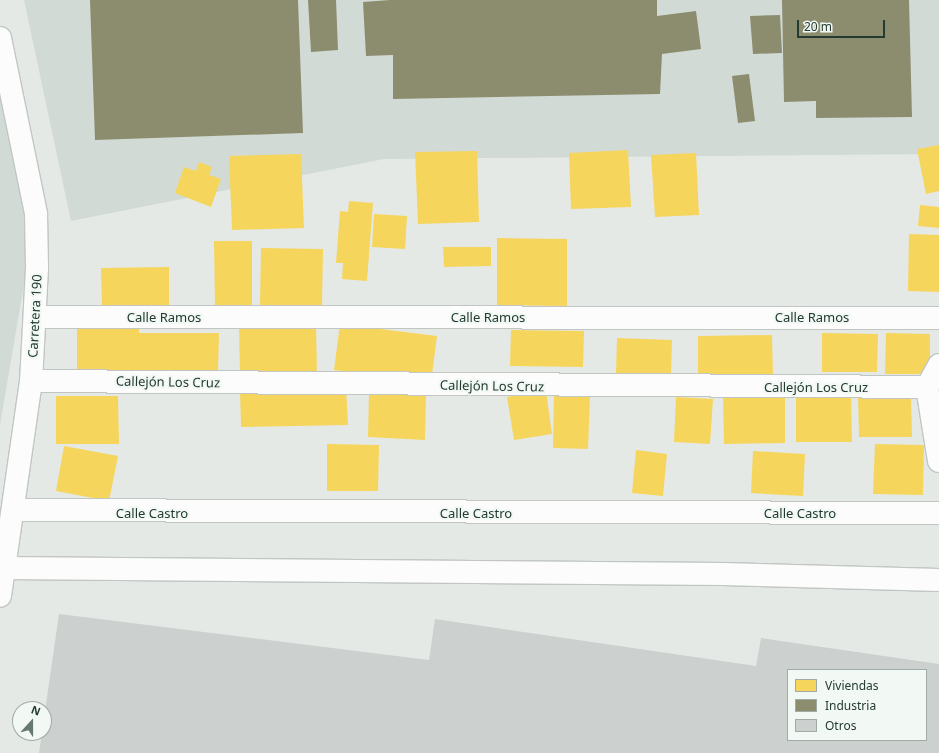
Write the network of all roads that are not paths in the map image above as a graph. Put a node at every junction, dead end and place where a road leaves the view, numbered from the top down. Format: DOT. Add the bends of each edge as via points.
graph roads {
  1 [pos="0,38"];
  2 [pos="37,317"];
  3 [pos="939,318"];
  4 [pos="939,365"];
  5 [pos="31,381"];
  6 [pos="927,387"];
  7 [pos="939,461"];
  8 [pos="13,510"];
  9 [pos="939,513"];
  10 [pos="4,568"];
  11 [pos="939,580"];
  12 [pos="0,592"];
  1 -- 2 [label="street, Carretera 190" via="36,214"];
  2 -- 3 [label="street, Calle Ramos"];
  2 -- 5 [label="street, Carretera 190"];
  4 -- 6 [label="street"];
  5 -- 6 [label="street, Callejón Los Cruz"];
  5 -- 8 [label="street, Carretera 190"];
  6 -- 7 [label="street"];
  8 -- 9 [label="street, Calle Castro"];
  8 -- 10 [label="street, Carretera 190"];
  10 -- 11 [label="street" via="794,575"];
  10 -- 12 [label="street, Carretera 190"];
}
